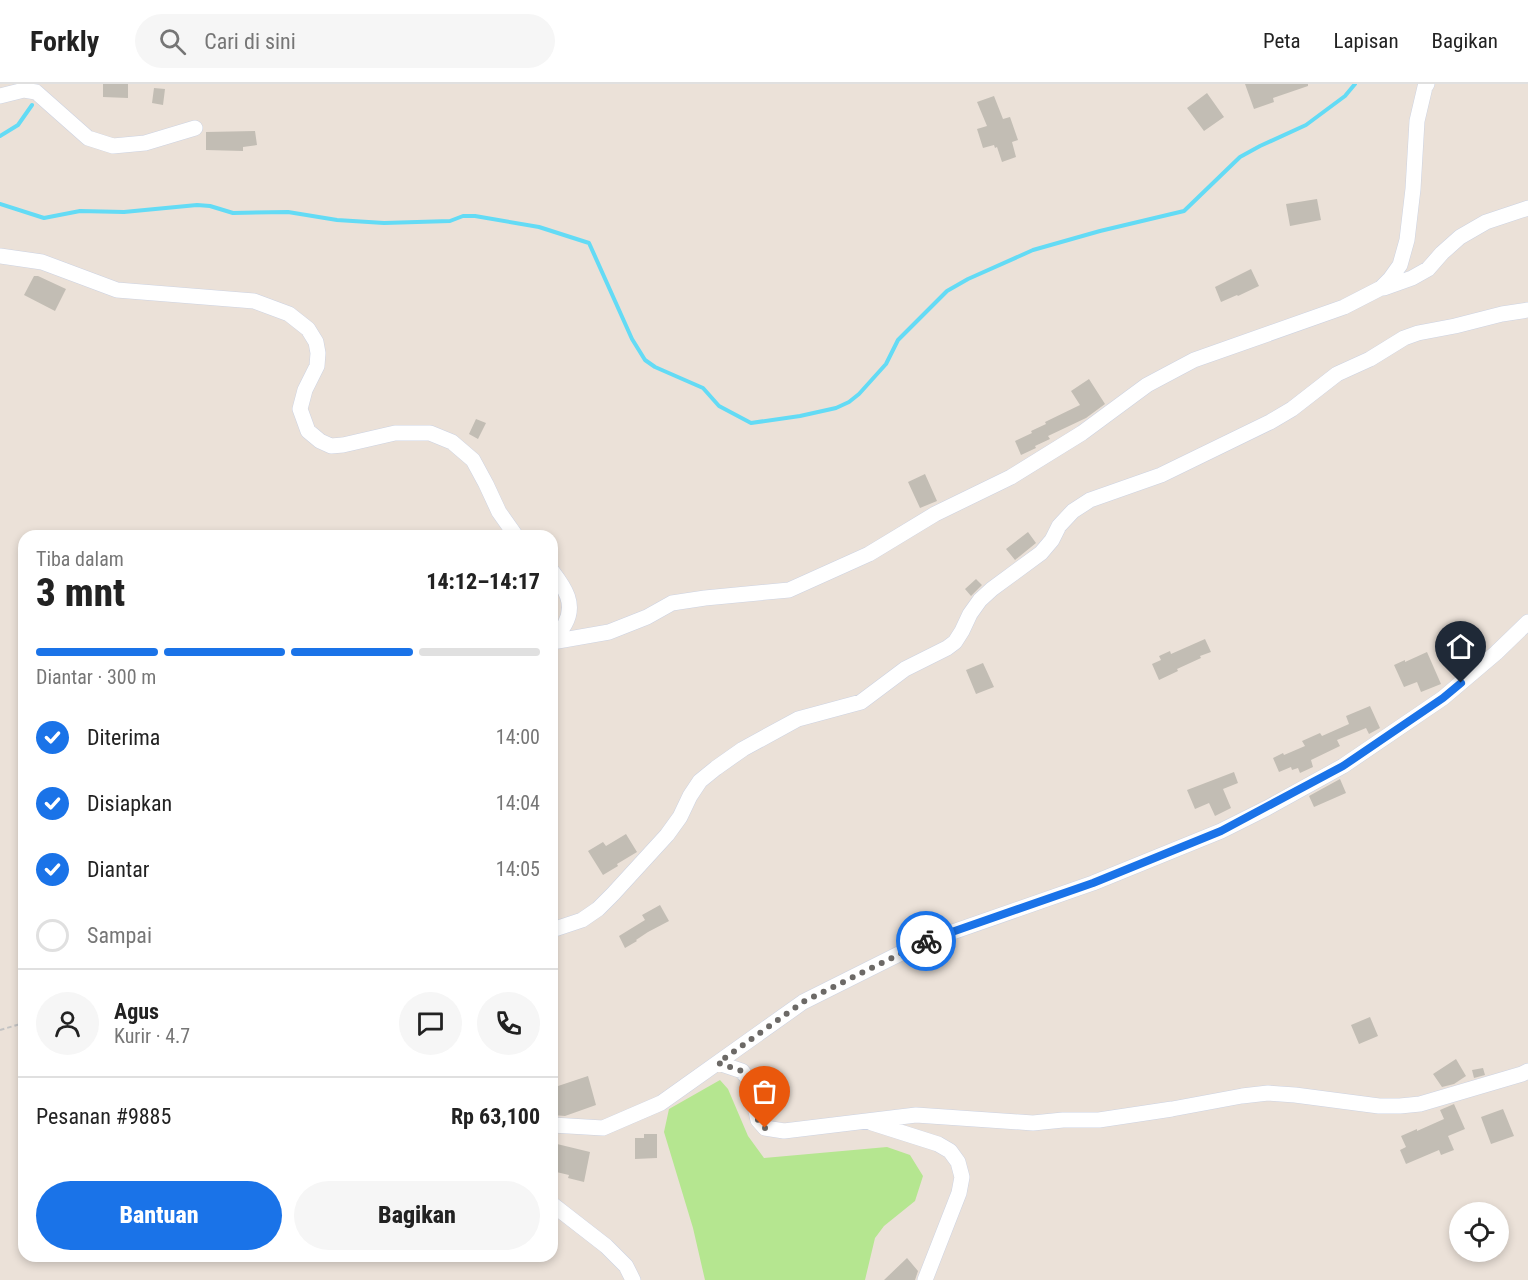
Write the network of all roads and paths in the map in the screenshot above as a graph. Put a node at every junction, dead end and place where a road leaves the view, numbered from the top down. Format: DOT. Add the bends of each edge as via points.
graph roads {
  1 [pos="1427,84"];
  2 [pos="0,96"];
  3 [pos="195,128"];
  4 [pos="1528,208"];
  5 [pos="0,256"];
  6 [pos="1381,288"];
  7 [pos="1528,310"];
  8 [pos="512,530"];
  9 [pos="558,580"];
  10 [pos="1528,622"];
  11 [pos="558,633"];
  12 [pos="558,639"];
  13 [pos="558,928"];
  14 [pos="18,1025"];
  15 [pos="0,1030"];
  16 [pos="718,1063"];
  17 [pos="1528,1071"];
  18 [pos="868,1121"];
  19 [pos="558,1125"];
  20 [pos="558,1209"];
  21 [pos="633,1280"];
  22 [pos="925,1280"];
  1 -- 6 [label="street" via="1418,121 1407,240 1400,265"];
  2 -- 3 [label="street" via="24,90 36,92 88,138 113,146 145,143"];
  4 -- 6 [label="street" via="1486,222 1460,237 1428,269"];
  5 -- 8 [label="street" via="42,262 117,290 254,301 289,314 308,329 318,353 317,366 300,409 308,431 331,446 395,434 430,433 452,442 473,460"];
  6 -- 12 [label="street" via="1344,307 1194,360 1147,385 1082,433 1011,477 935,514 869,554 789,590 672,603 609,632"];
  7 -- 13 [label="street" via="1404,338 1336,374 1270,422 1161,475 1090,500 1059,526 1041,553 981,600 955,642 905,669 861,702 798,719 716,768 700,781 667,835 613,894 582,920"];
  9 -- 11 [label="street" via="571,607"];
  10 -- 16 [label="street" via="1443,698 1306,787 1221,831 1093,883 921,943 803,1002"];
  14 -- 15 [label="path"];
  16 -- 18 [label="street" via="742,1071 749,1080 758,1120 765,1128 784,1131"];
  16 -- 19 [label="street" via="661,1103 603,1128"];
  17 -- 18 [label="street" via="1400,1107 1268,1093 1099,1120 1032,1123 916,1115"];
  18 -- 22 [label="street" via="938,1144 958,1162 962,1177 959,1193"];
  20 -- 21 [label="street" via="606,1246 626,1266"];
}
